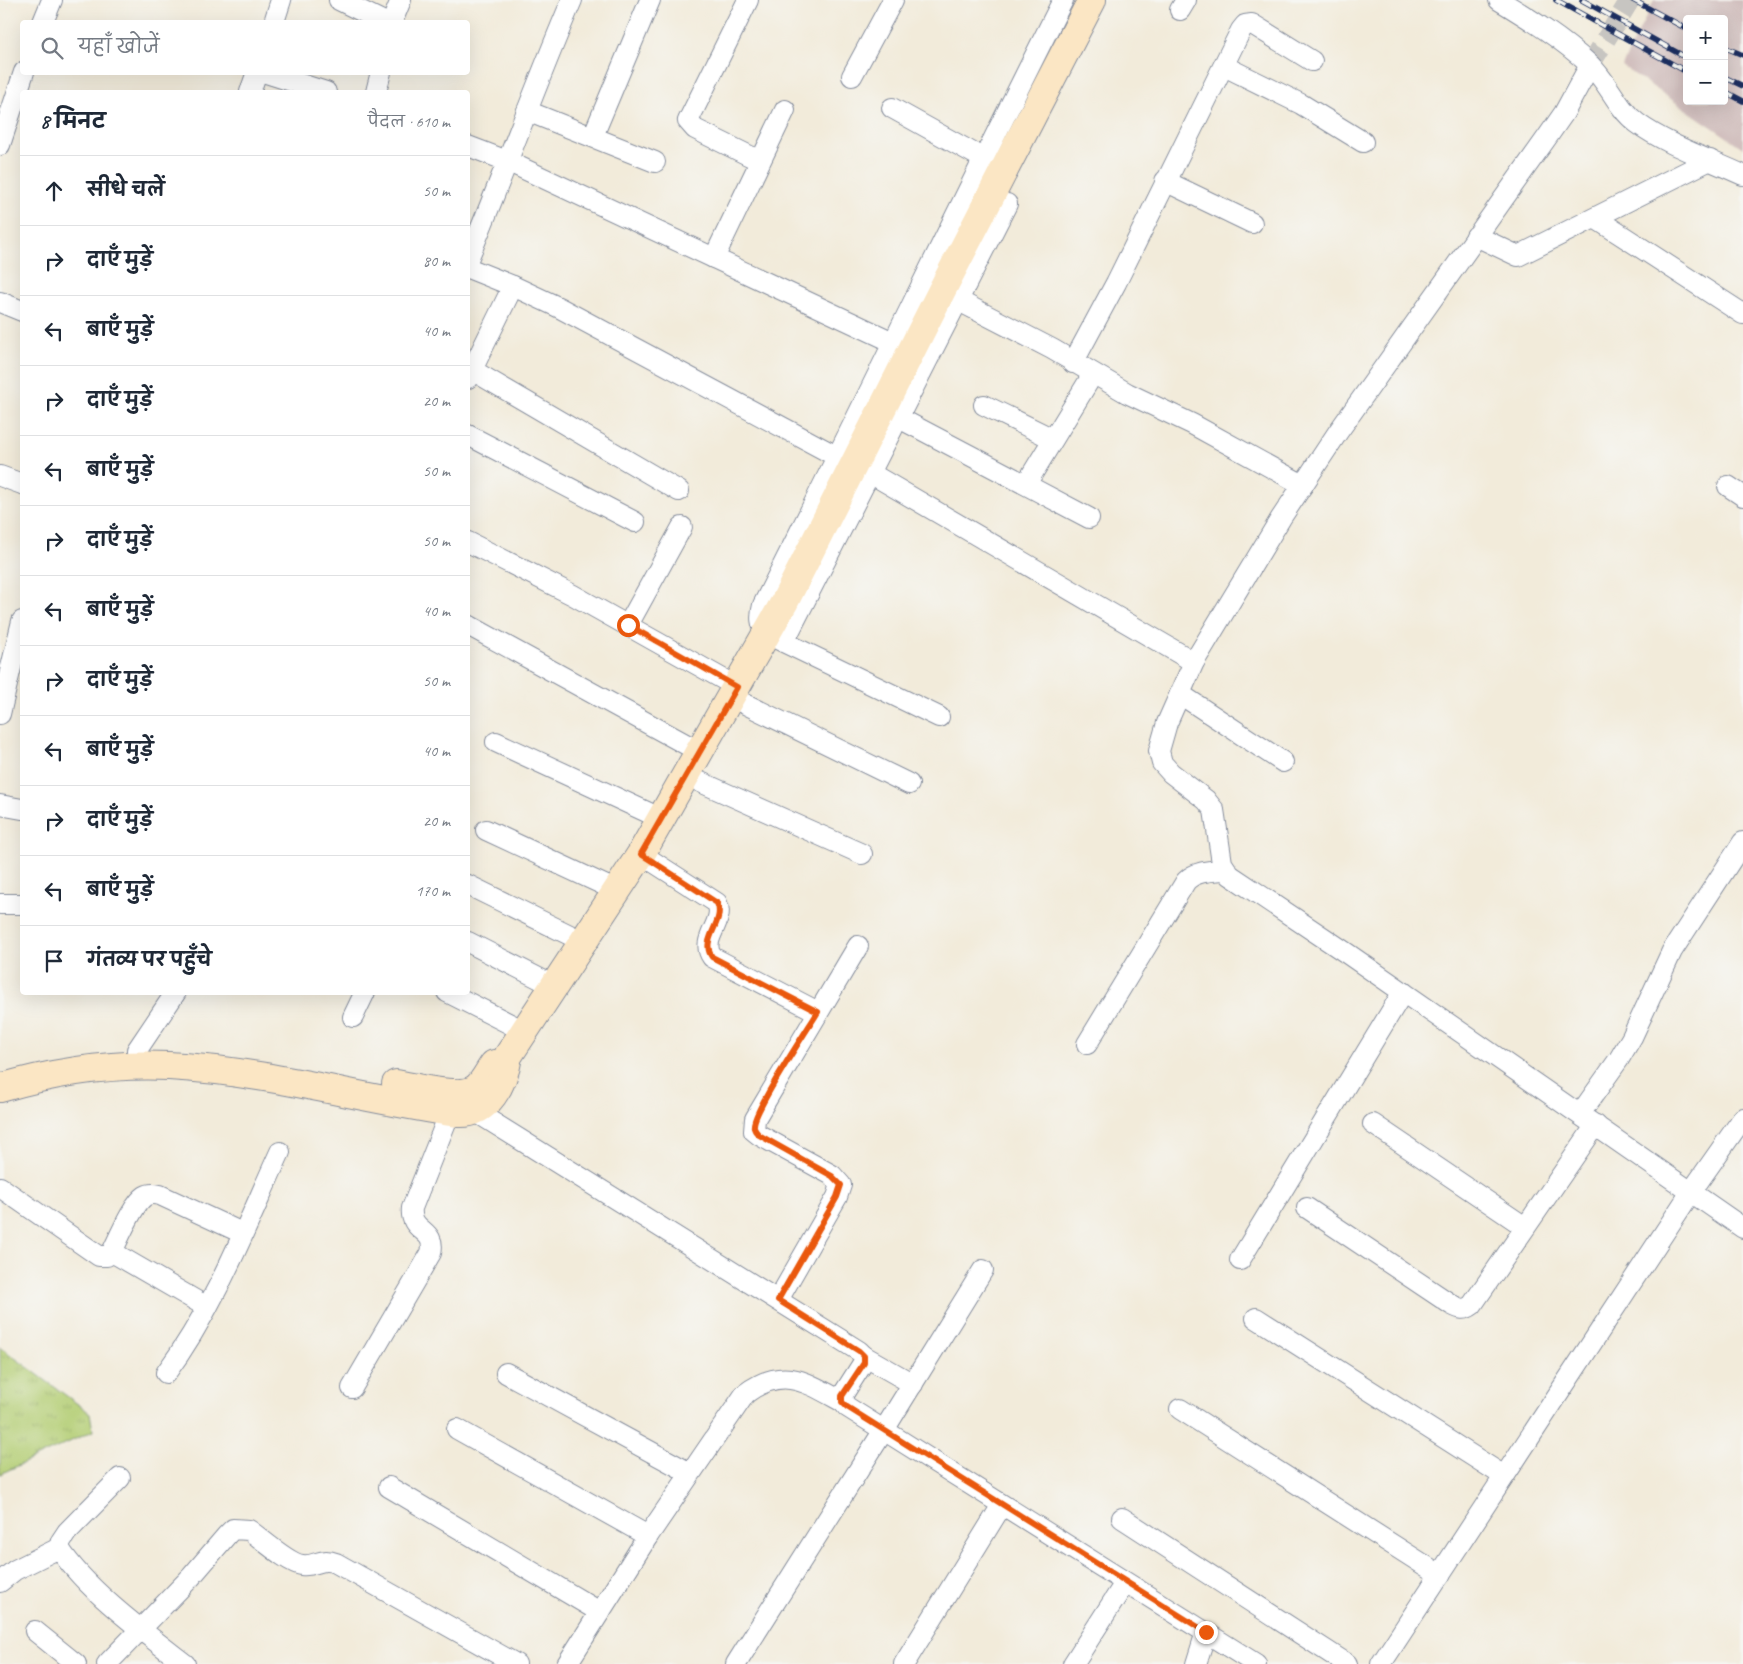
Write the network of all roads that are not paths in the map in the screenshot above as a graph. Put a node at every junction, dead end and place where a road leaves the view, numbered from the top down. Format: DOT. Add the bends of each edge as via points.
graph roads {
  1 [pos="52,0"];
  2 [pos="281,0"];
  3 [pos="339,0"];
  4 [pos="401,0"];
  5 [pos="572,0"];
  6 [pos="650,0"];
  7 [pos="748,0"];
  8 [pos="894,0"];
  9 [pos="1063,0"];
  10 [pos="1092,0"];
  11 [pos="1499,0"];
  12 [pos="44,20"];
  13 [pos="275,20"];
  14 [pos="380,20"];
  15 [pos="393,20"];
  16 [pos="1312,60"];
  17 [pos="1590,65"];
  18 [pos="1224,66"];
  19 [pos="23,75"];
  20 [pos="256,75"];
  21 [pos="272,75"];
  22 [pos="380,75"];
  23 [pos="852,76"];
  24 [pos="251,90"];
  25 [pos="320,90"];
  26 [pos="376,90"];
  27 [pos="892,108"];
  28 [pos="527,110"];
  29 [pos="785,110"];
  30 [pos="593,136"];
  31 [pos="1363,142"];
  32 [pos="0,145"];
  33 [pos="470,147"];
  34 [pos="984,159"];
  35 [pos="1710,160"];
  36 [pos="760,161"];
  37 [pos="507,162"];
  38 [pos="655,162"];
  39 [pos="1743,175"];
  40 [pos="1165,181"];
  41 [pos="1006,204"];
  42 [pos="1595,218"];
  43 [pos="1252,223"];
  44 [pos="1476,236"];
  45 [pos="470,255"];
  46 [pos="714,258"];
  47 [pos="470,269"];
  48 [pos="514,286"];
  49 [pos="959,301"];
  50 [pos="0,302"];
  51 [pos="20,310"];
  52 [pos="1743,314"];
  53 [pos="893,342"];
  54 [pos="1073,363"];
  55 [pos="470,374"];
  56 [pos="1093,374"];
  57 [pos="984,405"];
  58 [pos="899,418"];
  59 [pos="470,436"];
  60 [pos="1053,439"];
  61 [pos="838,457"];
  62 [pos="870,473"];
  63 [pos="0,476"];
  64 [pos="20,483"];
  65 [pos="1026,484"];
  66 [pos="1303,485"];
  67 [pos="679,491"];
  68 [pos="1090,518"];
  69 [pos="635,522"];
  70 [pos="682,527"];
  71 [pos="470,543"];
  72 [pos="20,624"];
  73 [pos="470,625"];
  74 [pos="628,625"];
  75 [pos="776,638"];
  76 [pos="8,643"];
  77 [pos="1194,662"];
  78 [pos="734,692"];
  79 [pos="1180,694"];
  80 [pos="0,714"];
  81 [pos="938,717"];
  82 [pos="496,742"];
  83 [pos="700,752"];
  84 [pos="1283,762"];
  85 [pos="687,776"];
  86 [pos="909,784"];
  87 [pos="0,805"];
  88 [pos="20,809"];
  89 [pos="662,819"];
  90 [pos="486,830"];
  91 [pos="1743,842"];
  92 [pos="641,854"];
  93 [pos="862,854"];
  94 [pos="1224,870"];
  95 [pos="470,886"];
  96 [pos="617,892"];
  97 [pos="0,904"];
  98 [pos="20,904"];
  99 [pos="584,942"];
  100 [pos="470,943"];
  101 [pos="858,946"];
  102 [pos="554,986"];
  103 [pos="1403,992"];
  104 [pos="174,995"];
  105 [pos="364,995"];
  106 [pos="453,995"];
  107 [pos="818,1012"];
  108 [pos="353,1017"];
  109 [pos="524,1032"];
  110 [pos="1086,1044"];
  111 [pos="137,1050"];
  112 [pos="0,1070"];
  113 [pos="0,1088"];
  114 [pos="461,1105"];
  115 [pos="1743,1118"];
  116 [pos="1588,1120"];
  117 [pos="1373,1124"];
  118 [pos="280,1152"];
  119 [pos="0,1187"];
  120 [pos="1691,1192"];
  121 [pos="1308,1208"];
  122 [pos="1525,1227"];
  123 [pos="1743,1228"];
  124 [pos="242,1233"];
  125 [pos="112,1252"];
  126 [pos="1240,1260"];
  127 [pos="983,1270"];
  128 [pos="778,1300"];
  129 [pos="207,1307"];
  130 [pos="1256,1318"];
  131 [pos="864,1356"];
  132 [pos="166,1373"];
  133 [pos="506,1373"];
  134 [pos="913,1384"];
  135 [pos="352,1388"];
  136 [pos="848,1388"];
  137 [pos="1180,1409"];
  138 [pos="893,1416"];
  139 [pos="457,1429"];
  140 [pos="690,1473"];
  141 [pos="1504,1476"];
  142 [pos="120,1478"];
  143 [pos="389,1487"];
  144 [pos="1002,1505"];
  145 [pos="1122,1518"];
  146 [pos="648,1536"];
  147 [pos="60,1548"];
  148 [pos="1440,1575"];
  149 [pos="0,1582"];
  150 [pos="1125,1583"];
  151 [pos="600,1612"];
  152 [pos="140,1630"];
  153 [pos="35,1631"];
  154 [pos="1206,1632"];
  155 [pos="76,1664"];
  156 [pos="106,1664"];
  157 [pos="185,1664"];
  158 [pos="516,1664"];
  159 [pos="568,1664"];
  160 [pos="736,1664"];
  161 [pos="904,1664"];
  162 [pos="1073,1664"];
  163 [pos="1196,1664"];
  164 [pos="1256,1664"];
  165 [pos="1347,1664"];
  166 [pos="1381,1664"];
  1 -- 12 [label="street"];
  2 -- 13 [label="street"];
  3 -- 14 [label="street"];
  4 -- 15 [label="street"];
  5 -- 28 [label="street"];
  6 -- 30 [label="street"];
  7 -- 36 [label="street" via="688,121 695,129"];
  8 -- 23 [label="street"];
  9 -- 34 [label="street"];
  10 -- 75 [label="street" via="950,272 785,601"];
  11 -- 17 [label="street" via="1552,34"];
  16 -- 18 [label="street" via="1258,27 1245,25"];
  17 -- 35 [label="street" via="1619,105 1636,122"];
  17 -- 44 [label="street" via="1564,113"];
  18 -- 31 [label="street" via="1301,104"];
  18 -- 40 [label="street"];
  19 -- 32 [label="street"];
  20 -- 24 [label="street"];
  21 -- 25 [label="street"];
  22 -- 26 [label="street"];
  27 -- 34 [label="street"];
  28 -- 30 [label="street"];
  28 -- 37 [label="street"];
  29 -- 36 [label="street"];
  30 -- 38 [label="street"];
  33 -- 37 [label="street"];
  34 -- 53 [label="street"];
  35 -- 39 [label="street"];
  35 -- 42 [label="street"];
  36 -- 46 [label="street"];
  37 -- 45 [label="street"];
  37 -- 46 [label="street"];
  40 -- 43 [label="street"];
  40 -- 54 [label="street"];
  41 -- 49 [label="street"];
  42 -- 44 [label="street" via="1518,256"];
  42 -- 52 [label="street"];
  44 -- 66 [label="street"];
  46 -- 53 [label="street"];
  47 -- 48 [label="street"];
  48 -- 55 [label="street"];
  48 -- 61 [label="street"];
  49 -- 54 [label="street"];
  49 -- 58 [label="street"];
  50 -- 51 [label="street"];
  53 -- 61 [label="street"];
  54 -- 56 [label="street"];
  55 -- 67 [label="street"];
  56 -- 60 [label="street"];
  56 -- 66 [label="street"];
  57 -- 60 [label="street"];
  58 -- 62 [label="street"];
  58 -- 65 [label="street"];
  59 -- 69 [label="street"];
  60 -- 65 [label="street"];
  61 -- 75 [label="street" via="763,605 761,626"];
  62 -- 75 [label="street"];
  62 -- 77 [label="street"];
  63 -- 64 [label="street"];
  65 -- 68 [label="street"];
  66 -- 77 [label="street"];
  70 -- 74 [label="street"];
  71 -- 74 [label="street"];
  72 -- 76 [label="street"];
  73 -- 83 [label="street"];
  74 -- 78 [label="street"];
  75 -- 78 [label="street"];
  75 -- 81 [label="street"];
  76 -- 80 [label="street"];
  77 -- 79 [label="street"];
  78 -- 83 [label="street"];
  78 -- 86 [label="street"];
  79 -- 84 [label="street"];
  79 -- 94 [label="street" via="1166,723 1159,751 1162,763 1171,773 1214,810"];
  82 -- 89 [label="street"];
  83 -- 85 [label="street"];
  85 -- 89 [label="street"];
  85 -- 93 [label="street"];
  87 -- 88 [label="street"];
  89 -- 92 [label="street"];
  90 -- 96 [label="street"];
  91 -- 116 [label="street" via="1672,951"];
  92 -- 96 [label="street"];
  92 -- 107 [label="street" via="717,903 719,914 707,945 712,957"];
  94 -- 103 [label="street"];
  94 -- 110 [label="street" via="1200,873 1186,882"];
  95 -- 99 [label="street"];
  96 -- 99 [label="street"];
  97 -- 98 [label="street"];
  99 -- 102 [label="street"];
  100 -- 102 [label="street"];
  101 -- 107 [label="street"];
  102 -- 109 [label="street"];
  103 -- 116 [label="street"];
  103 -- 126 [label="street"];
  104 -- 111 [label="street"];
  105 -- 108 [label="street"];
  106 -- 109 [label="street"];
  107 -- 128 [label="street" via="761,1106 754,1125 754,1131 759,1135 832,1176 841,1185"];
  109 -- 114 [label="street" via="508,1056 505,1075 484,1106"];
  111 -- 112 [label="street" via="55,1056"];
  111 -- 114 [label="street" via="233,1057"];
  113 -- 114 [label="street" via="64,1072 168,1066"];
  114 -- 128 [label="street"];
  114 -- 135 [label="street" via="412,1208 411,1217 415,1225 431,1237 431,1253"];
  115 -- 120 [label="street"];
  116 -- 120 [label="street"];
  116 -- 122 [label="street"];
  117 -- 122 [label="street"];
  118 -- 124 [label="street"];
  119 -- 125 [label="street" via="89,1251 99,1256"];
  120 -- 123 [label="street"];
  120 -- 141 [label="street"];
  121 -- 122 [label="street" via="1460,1310 1472,1305"];
  124 -- 125 [label="street" via="152,1194 144,1196 138,1204"];
  124 -- 129 [label="street"];
  125 -- 129 [label="street"];
  127 -- 134 [label="street"];
  128 -- 131 [label="street"];
  129 -- 132 [label="street"];
  130 -- 141 [label="street"];
  131 -- 134 [label="street"];
  131 -- 136 [label="street" via="864,1363"];
  133 -- 140 [label="street"];
  134 -- 138 [label="street"];
  136 -- 138 [label="street"];
  136 -- 140 [label="street" via="796,1379 770,1379 759,1384 746,1394"];
  137 -- 148 [label="street"];
  138 -- 144 [label="street"];
  138 -- 160 [label="street"];
  139 -- 146 [label="street"];
  140 -- 146 [label="street"];
  141 -- 148 [label="street"];
  142 -- 147 [label="street" via="67,1532"];
  143 -- 151 [label="street"];
  144 -- 150 [label="street"];
  144 -- 161 [label="street"];
  145 -- 165 [label="street"];
  146 -- 151 [label="street"];
  147 -- 149 [label="street" via="16,1570"];
  147 -- 152 [label="street" via="100,1594"];
  148 -- 166 [label="street"];
  150 -- 154 [label="street"];
  150 -- 162 [label="street"];
  151 -- 159 [label="street"];
  152 -- 156 [label="street"];
  152 -- 157 [label="street"];
  152 -- 158 [label="street" via="226,1535 233,1529 242,1528 297,1564 312,1564 320,1560 336,1563"];
  153 -- 155 [label="street"];
  154 -- 163 [label="street"];
  154 -- 164 [label="street"];
}
